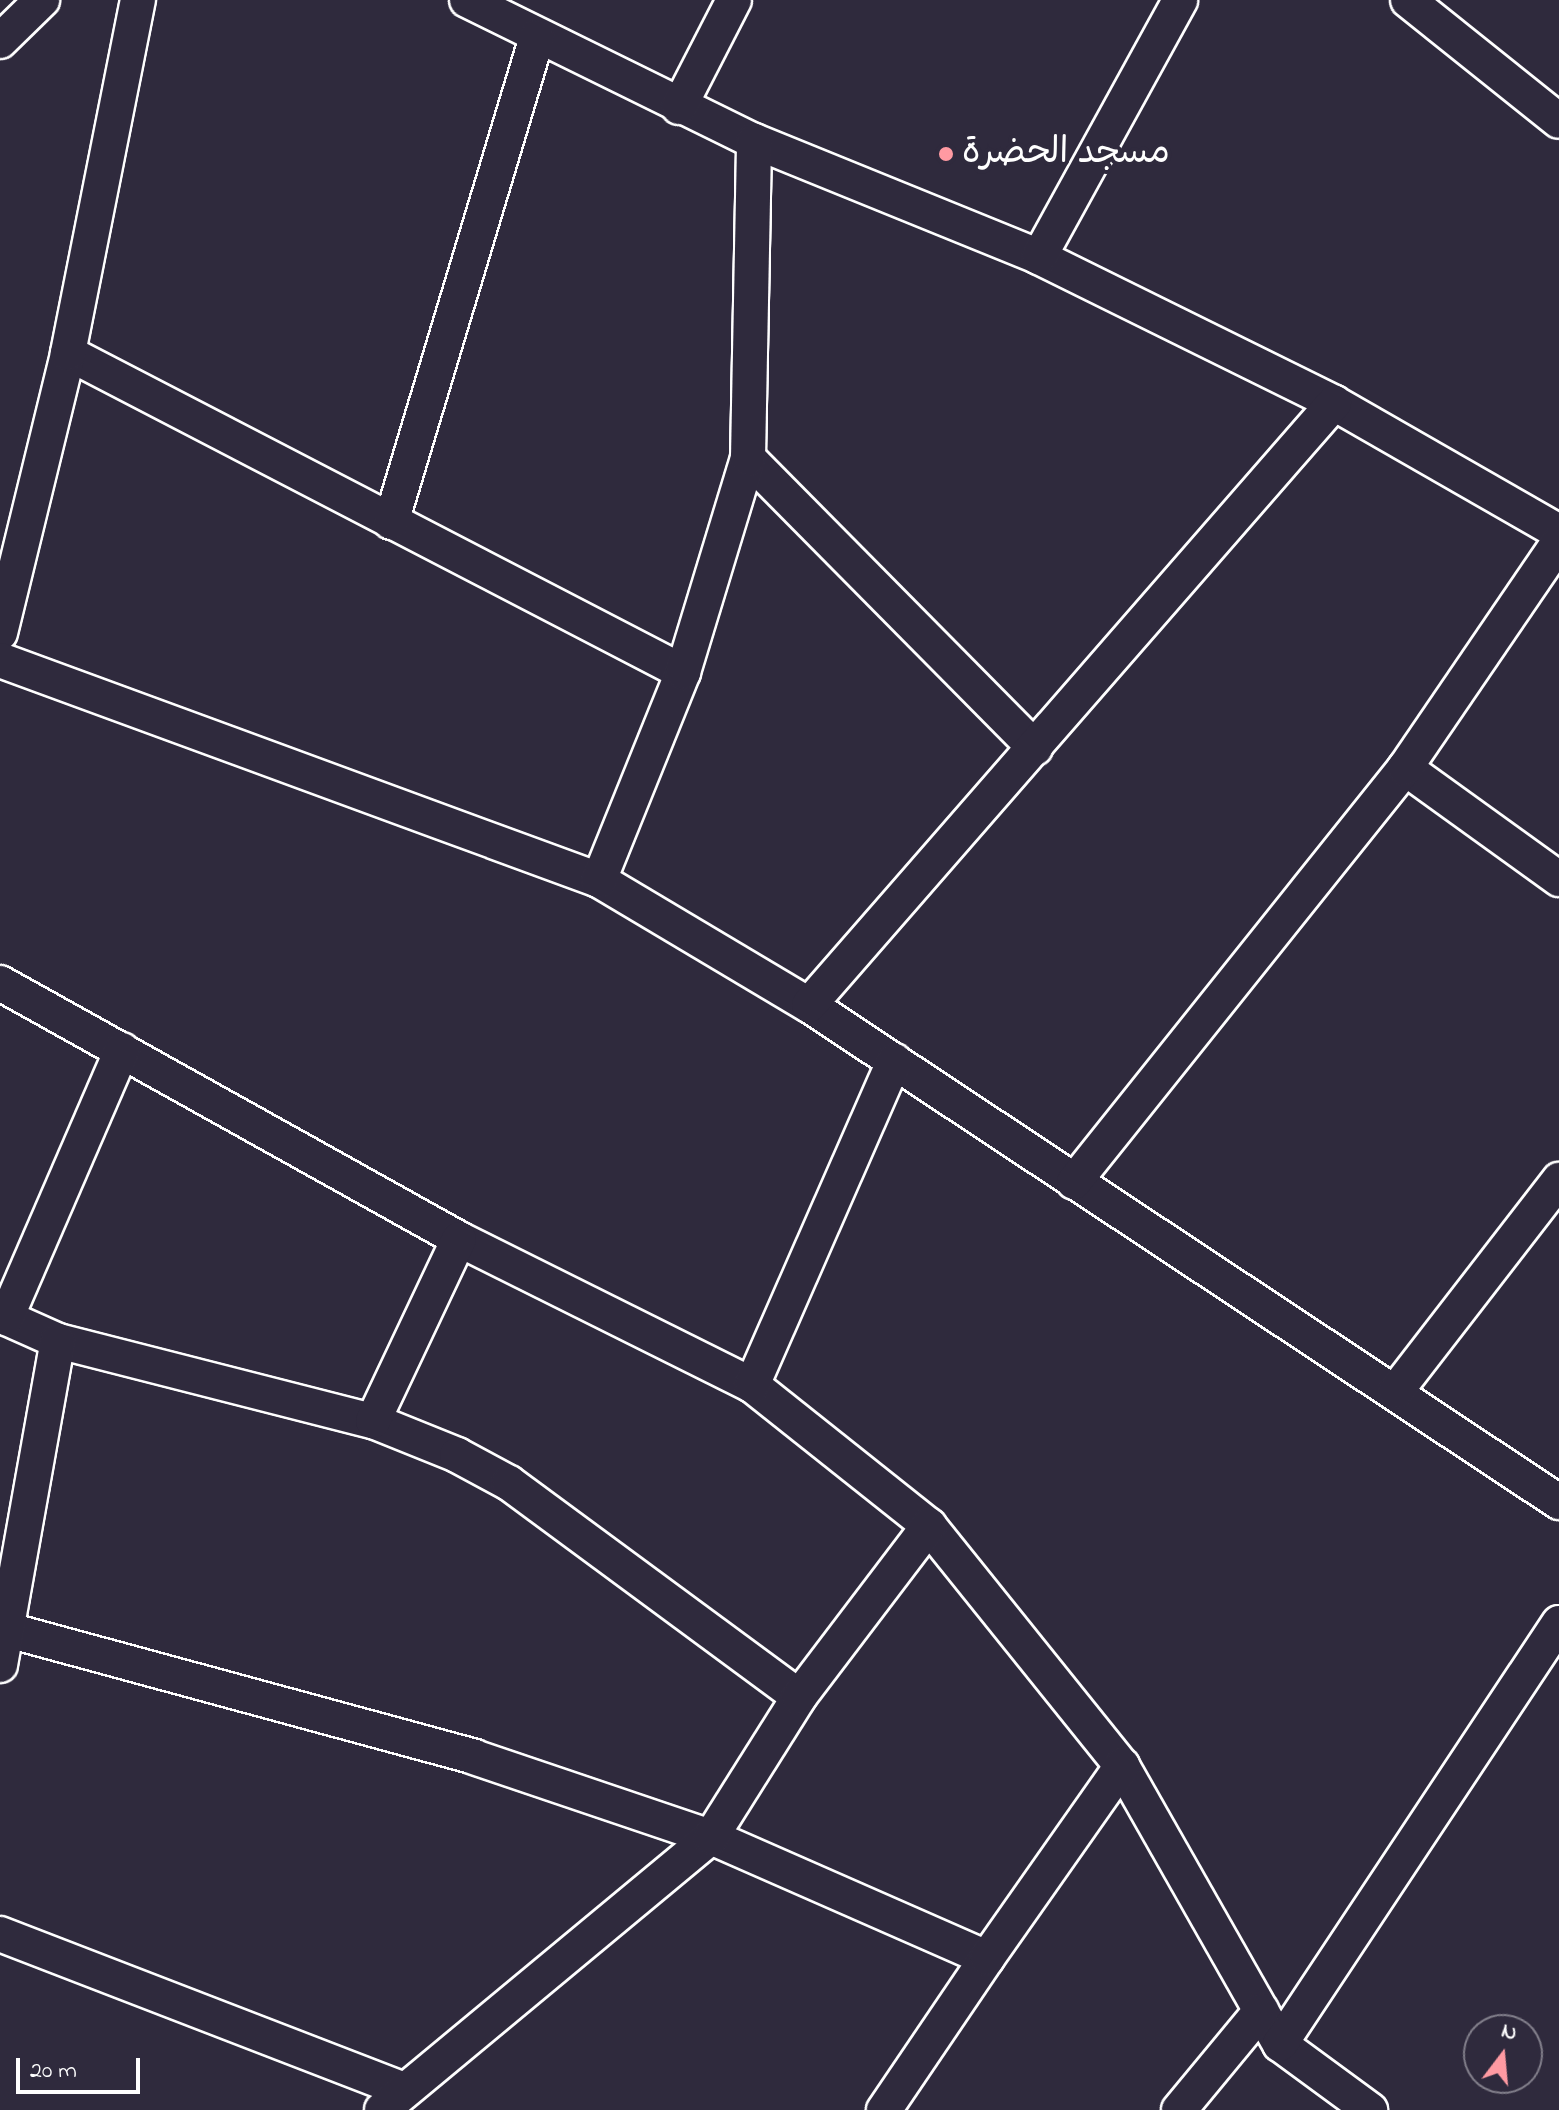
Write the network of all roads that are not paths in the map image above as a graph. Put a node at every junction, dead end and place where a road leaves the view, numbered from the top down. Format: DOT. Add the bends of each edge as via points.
graph roads {
  1 [pos="42,0"];
  2 [pos="138,0"];
  3 [pos="734,0"];
  4 [pos="1180,0"];
  5 [pos="1408,0"];
  6 [pos="470,1"];
  7 [pos="537,37"];
  8 [pos="0,41"];
  9 [pos="679,107"];
  10 [pos="1559,121"];
  11 [pos="754,141"];
  12 [pos="1039,257"];
  13 [pos="68,353"];
  14 [pos="1334,403"];
  15 [pos="748,458"];
  16 [pos="391,522"];
  17 [pos="1559,532"];
  18 [pos="1559,542"];
  19 [pos="0,633"];
  20 [pos="0,660"];
  21 [pos="683,672"];
  22 [pos="1035,748"];
  23 [pos="1405,768"];
  24 [pos="1559,879"];
  25 [pos="599,880"];
  26 [pos="0,983"];
  27 [pos="809,1005"];
  28 [pos="122,1050"];
  29 [pos="894,1061"];
  30 [pos="1559,1180"];
  31 [pos="1074,1182"];
  32 [pos="459,1239"];
  33 [pos="3,1317"];
  34 [pos="58,1341"];
  35 [pos="752,1385"];
  36 [pos="1396,1391"];
  37 [pos="373,1421"];
  38 [pos="1559,1502"];
  39 [pos="929,1526"];
  40 [pos="1559,1623"];
  41 [pos="8,1630"];
  42 [pos="0,1665"];
  43 [pos="799,1697"];
  44 [pos="1122,1766"];
  45 [pos="711,1837"];
  46 [pos="0,1934"];
  47 [pos="987,1958"];
  48 [pos="1261,2011"];
  49 [pos="1280,2044"];
  50 [pos="391,2099"];
  51 [pos="884,2110"];
  52 [pos="1179,2110"];
  53 [pos="1370,2110"];
  1 -- 8 [label="street"];
  2 -- 13 [label="street"];
  3 -- 9 [label="street"];
  4 -- 12 [label="street"];
  5 -- 10 [label="street"];
  6 -- 7 [label="street"];
  7 -- 9 [label="street"];
  7 -- 16 [label="street"];
  9 -- 11 [label="street"];
  11 -- 12 [label="street"];
  11 -- 15 [label="street"];
  12 -- 14 [label="street"];
  13 -- 16 [label="street"];
  13 -- 19 [label="street"];
  14 -- 17 [label="street"];
  14 -- 22 [label="street"];
  15 -- 21 [label="street"];
  15 -- 22 [label="street"];
  16 -- 21 [label="street"];
  18 -- 23 [label="street"];
  20 -- 25 [label="street"];
  21 -- 25 [label="street"];
  22 -- 27 [label="street"];
  23 -- 24 [label="street"];
  23 -- 31 [label="street"];
  25 -- 27 [label="street"];
  26 -- 28 [label="street"];
  27 -- 29 [label="street"];
  28 -- 32 [label="street"];
  28 -- 33 [label="street"];
  29 -- 31 [label="street"];
  29 -- 35 [label="street"];
  30 -- 36 [label="street"];
  31 -- 36 [label="street"];
  32 -- 35 [label="street"];
  32 -- 37 [label="street"];
  33 -- 34 [label="street"];
  34 -- 37 [label="street"];
  34 -- 41 [label="street"];
  35 -- 39 [label="street"];
  36 -- 38 [label="street"];
  37 -- 43 [label="street" via="509,1483"];
  39 -- 43 [label="street"];
  39 -- 44 [label="street"];
  40 -- 49 [label="street"];
  41 -- 42 [label="street"];
  41 -- 45 [label="street" via="474,1757"];
  43 -- 45 [label="street"];
  44 -- 47 [label="street"];
  44 -- 48 [label="street"];
  45 -- 47 [label="street"];
  45 -- 50 [label="street"];
  46 -- 50 [label="street"];
  47 -- 51 [label="street"];
  48 -- 49 [label="street"];
  48 -- 52 [label="street"];
  49 -- 53 [label="street"];
}
